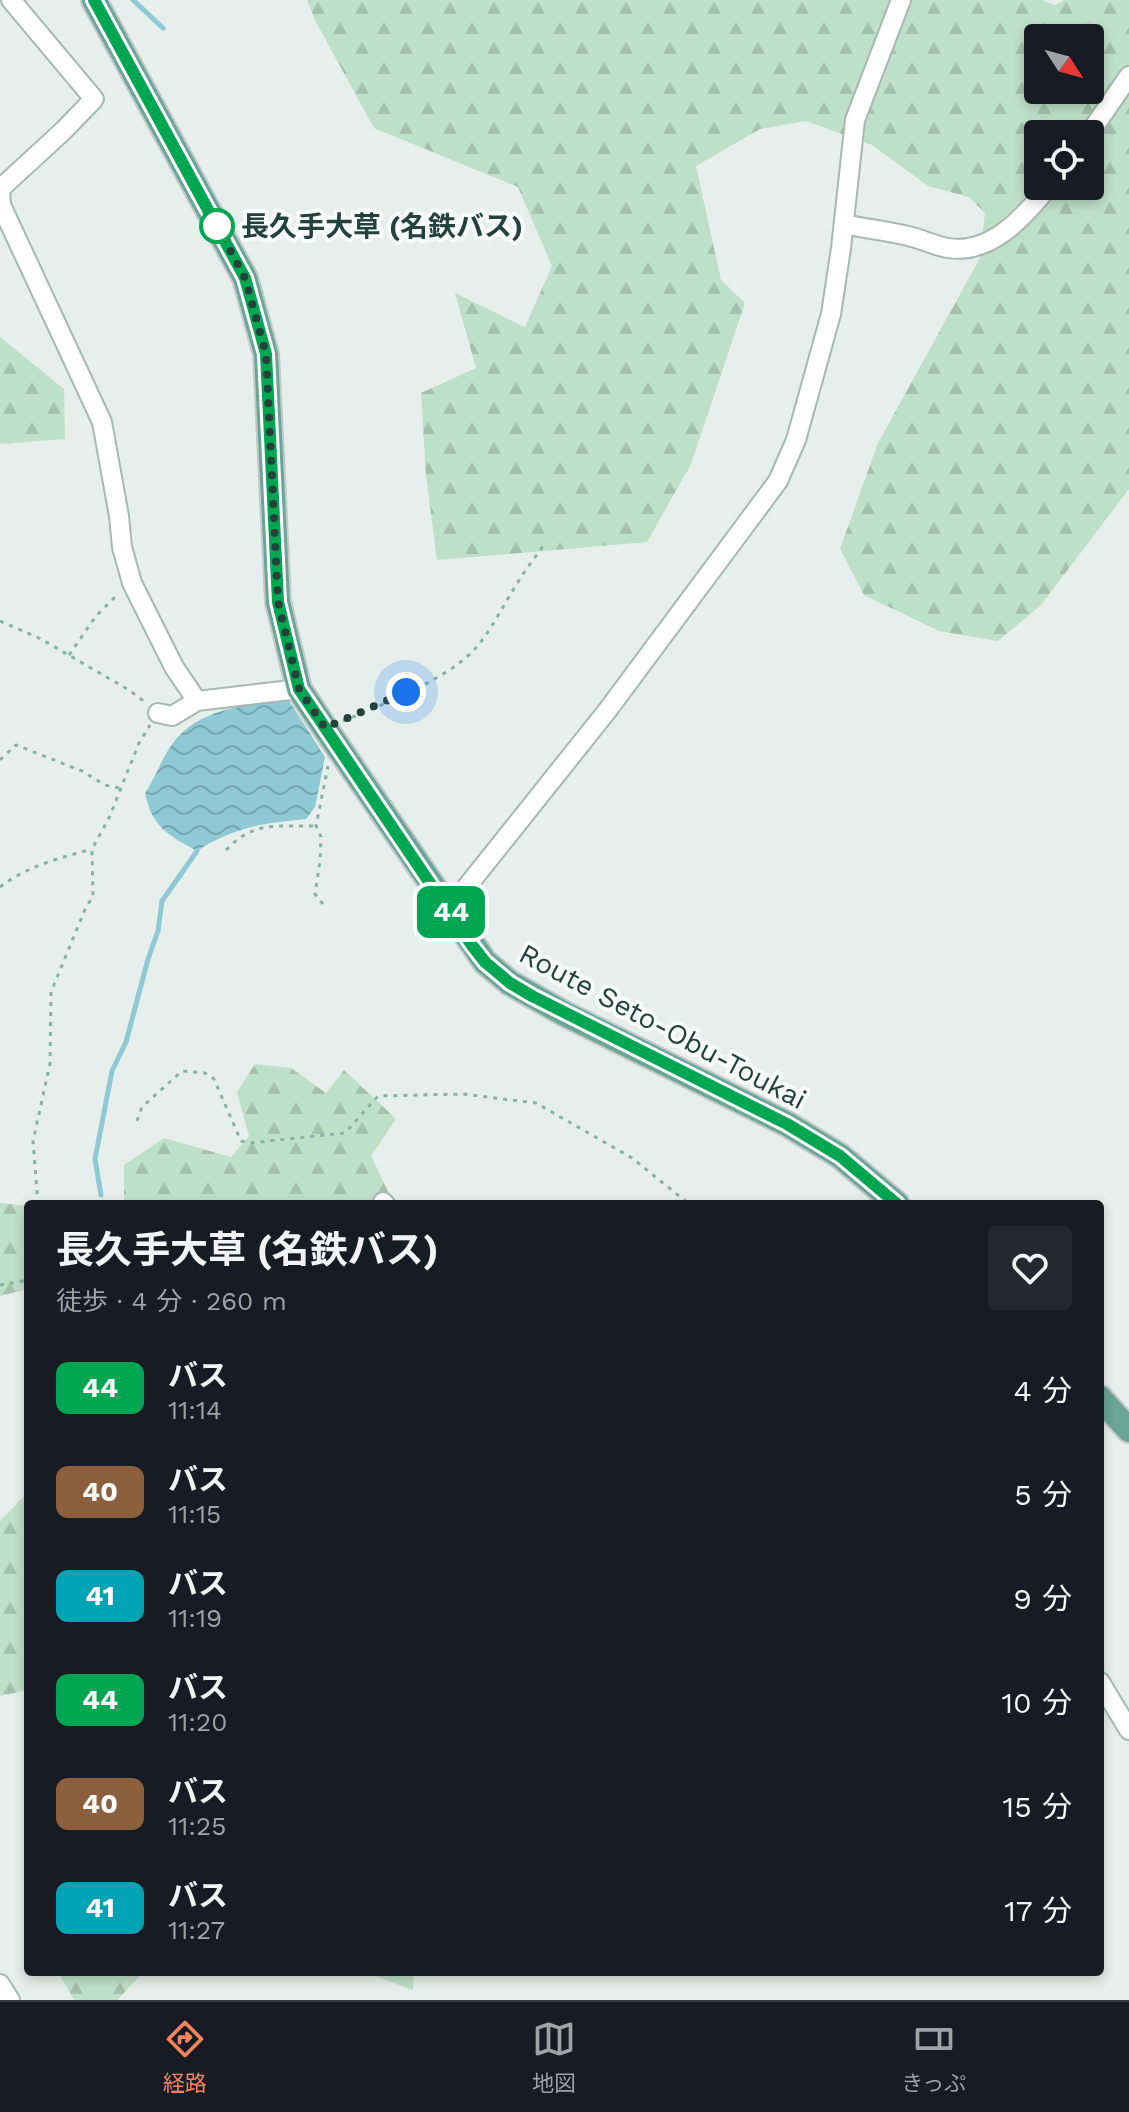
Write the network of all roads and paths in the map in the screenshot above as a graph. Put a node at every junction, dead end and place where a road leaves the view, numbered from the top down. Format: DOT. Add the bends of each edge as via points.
graph roads {
  1 [pos="11,0"];
  2 [pos="94,0"];
  3 [pos="901,0"];
  4 [pos="1129,76"];
  5 [pos="1099,120"];
  6 [pos="0,188"];
  7 [pos="1038,200"];
  8 [pos="844,224"];
  9 [pos="543,546"];
  10 [pos="132,583"];
  11 [pos="0,621"];
  12 [pos="69,655"];
  13 [pos="299,689"];
  14 [pos="197,701"];
  15 [pos="158,713"];
  16 [pos="330,736"];
  17 [pos="0,760"];
  18 [pos="119,788"];
  19 [pos="316,826"];
  20 [pos="92,849"];
  21 [pos="226,850"];
  22 [pos="0,887"];
  23 [pos="323,904"];
  24 [pos="449,909"];
  25 [pos="137,1121"];
  26 [pos="38,1200"];
  27 [pos="684,1200"];
  28 [pos="892,1200"];
  29 [pos="24,1281"];
  30 [pos="0,1285"];
  31 [pos="1104,1402"];
  32 [pos="1129,1430"];
  33 [pos="1104,1689"];
  34 [pos="1129,1730"];
  35 [pos="0,1984"];
  36 [pos="10,2000"];
  1 -- 6 [label="street" via="94,99"];
  2 -- 13 [label="main road, Route Seto-Obu-Toukai" via="250,293 266,354 278,602"];
  3 -- 8 [label="street" via="855,120"];
  4 -- 5 [label="street"];
  6 -- 10 [label="street" via="1,205 102,422"];
  7 -- 8 [label="street" via="1005,231 965,248"];
  8 -- 24 [label="street" via="831,314 796,440 778,481 607,711"];
  9 -- 16 [label="path" via="471,653"];
  10 -- 12 [label="path" via="96,616"];
  10 -- 14 [label="street"];
  11 -- 12 [label="path"];
  12 -- 15 [label="path"];
  13 -- 14 [label="street"];
  13 -- 16 [label="main road, Route Seto-Obu-Toukai"];
  14 -- 15 [label="street" via="172,716"];
  15 -- 18 [label="path"];
  16 -- 19 [label="path"];
  16 -- 24 [label="main road, Route Seto-Obu-Toukai"];
  17 -- 18 [label="path" via="16,745"];
  18 -- 20 [label="path"];
  19 -- 21 [label="path" via="259,827"];
  19 -- 23 [label="path" via="321,849 315,894"];
  20 -- 22 [label="path" via="28,870"];
  20 -- 26 [label="path" via="93,897 51,992 50,1064 33,1141"];
  24 -- 28 [label="main road, Route Seto-Obu-Toukai" via="485,962 510,983 787,1124 840,1156"];
  25 -- 27 [label="path" via="142,1107 182,1071 214,1079 241,1141 249,1143 345,1133 378,1096 463,1094 536,1103 632,1158"];
  29 -- 30 [label="path"];
  31 -- 32 [label="main road"];
  33 -- 34 [label="street"];
  35 -- 36 [label="street"];
}
